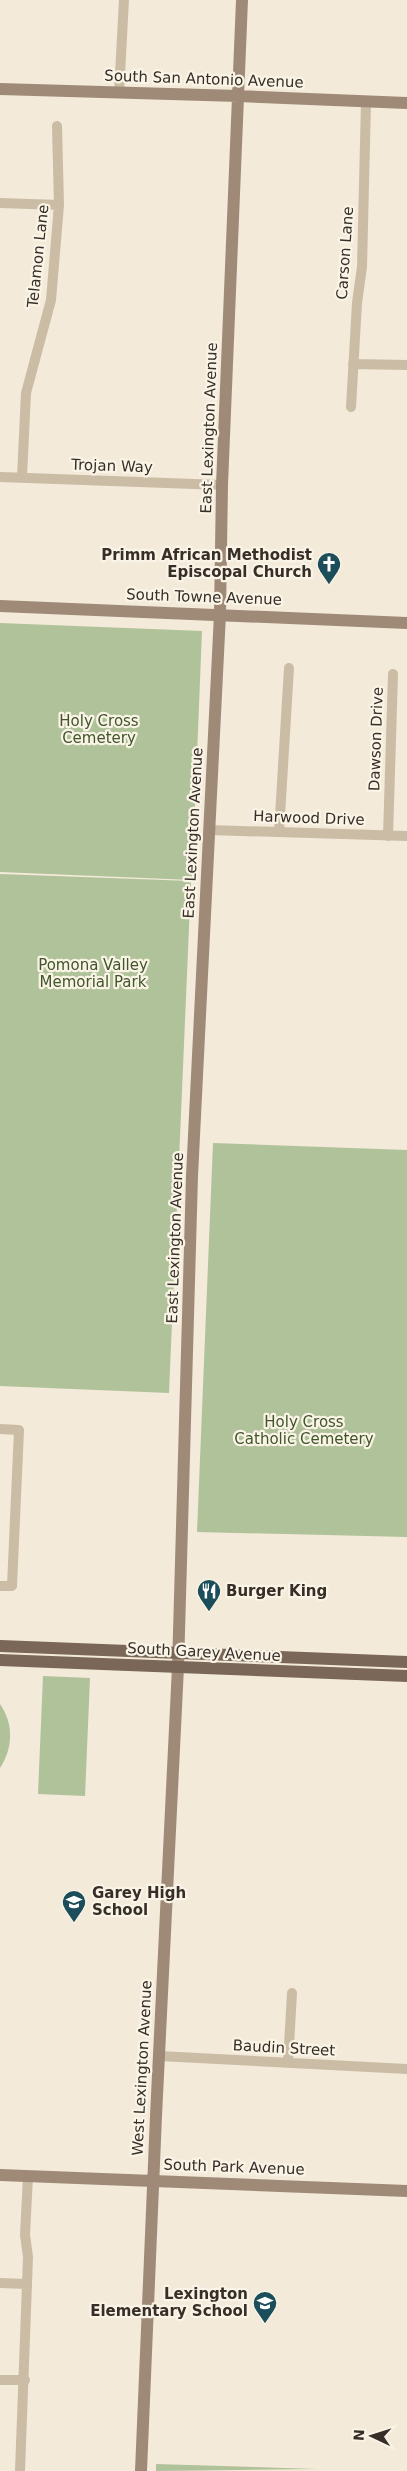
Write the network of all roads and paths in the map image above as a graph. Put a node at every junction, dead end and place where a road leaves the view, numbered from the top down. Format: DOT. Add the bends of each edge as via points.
graph roads {
  1 [pos="124,0"];
  2 [pos="242,0"];
  3 [pos="0,90"];
  4 [pos="119,93"];
  5 [pos="238,96"];
  6 [pos="366,102"];
  7 [pos="407,103"];
  8 [pos="57,126"];
  9 [pos="0,204"];
  10 [pos="59,205"];
  11 [pos="353,364"];
  12 [pos="407,366"];
  13 [pos="351,407"];
  14 [pos="0,476"];
  15 [pos="22,477"];
  16 [pos="222,485"];
  17 [pos="0,606"];
  18 [pos="220,614"];
  19 [pos="407,623"];
  20 [pos="289,668"];
  21 [pos="393,674"];
  22 [pos="209,830"];
  23 [pos="279,832"];
  24 [pos="388,836"];
  25 [pos="407,836"];
  26 [pos="0,1429"];
  27 [pos="0,1586"];
  28 [pos="0,1646"];
  29 [pos="179,1654"];
  30 [pos="0,1660"];
  31 [pos="407,1662"];
  32 [pos="178,1667"];
  33 [pos="407,1676"];
  34 [pos="292,1994"];
  35 [pos="159,2056"];
  36 [pos="288,2063"];
  37 [pos="407,2069"];
  38 [pos="0,2175"];
  39 [pos="28,2176"];
  40 [pos="153,2180"];
  41 [pos="407,2191"];
  42 [pos="0,2283"];
  43 [pos="27,2284"];
  44 [pos="0,2380"];
  45 [pos="25,2380"];
  46 [pos="20,2471"];
  47 [pos="141,2471"];
  1 -- 4 [label="street"];
  2 -- 5 [label="street, East Lexington Avenue"];
  3 -- 4 [label="street, South San Antonio Avenue"];
  4 -- 5 [label="street, South San Antonio Avenue"];
  5 -- 6 [label="street, South San Antonio Avenue"];
  5 -- 16 [label="street, East Lexington Avenue"];
  6 -- 7 [label="street, South San Antonio Avenue"];
  6 -- 11 [label="street, Carson Lane" via="362,267 356,304"];
  8 -- 10 [label="street, Telamon Lane"];
  9 -- 10 [label="street"];
  10 -- 15 [label="street, Telamon Lane" via="51,300 26,393"];
  11 -- 12 [label="street"];
  11 -- 13 [label="street, Carson Lane"];
  14 -- 15 [label="street, Trojan Way"];
  15 -- 16 [label="street, Trojan Way"];
  16 -- 18 [label="street, East Lexington Avenue"];
  17 -- 18 [label="street, South Towne Avenue"];
  18 -- 19 [label="street, South Towne Avenue"];
  18 -- 22 [label="street, East Lexington Avenue"];
  20 -- 23 [label="street"];
  21 -- 24 [label="street, Dawson Drive"];
  22 -- 23 [label="street, Harwood Drive"];
  22 -- 29 [label="street, East Lexington Avenue" via="192,1176"];
  23 -- 24 [label="street, Harwood Drive"];
  24 -- 25 [label="street, Harwood Drive"];
  26 -- 27 [label="street" via="19,1430 12,1586"];
  28 -- 29 [label="main road, South Garey Avenue"];
  29 -- 31 [label="main road, South Garey Avenue"];
  29 -- 32 [label="street, East Lexington Avenue"];
  30 -- 32 [label="main road, South Garey Avenue"];
  32 -- 33 [label="main road, South Garey Avenue"];
  32 -- 35 [label="street, West Lexington Avenue"];
  34 -- 36 [label="street"];
  35 -- 36 [label="street, Baudin Street"];
  35 -- 40 [label="street, West Lexington Avenue"];
  36 -- 37 [label="street, Baudin Street"];
  38 -- 39 [label="street, South Park Avenue"];
  39 -- 40 [label="street, South Park Avenue"];
  39 -- 43 [label="street"];
  40 -- 41 [label="street, South Park Avenue"];
  40 -- 47 [label="street, West Lexington Avenue"];
  42 -- 43 [label="street"];
  43 -- 45 [label="street"];
  44 -- 45 [label="street"];
  45 -- 46 [label="street"];
}
